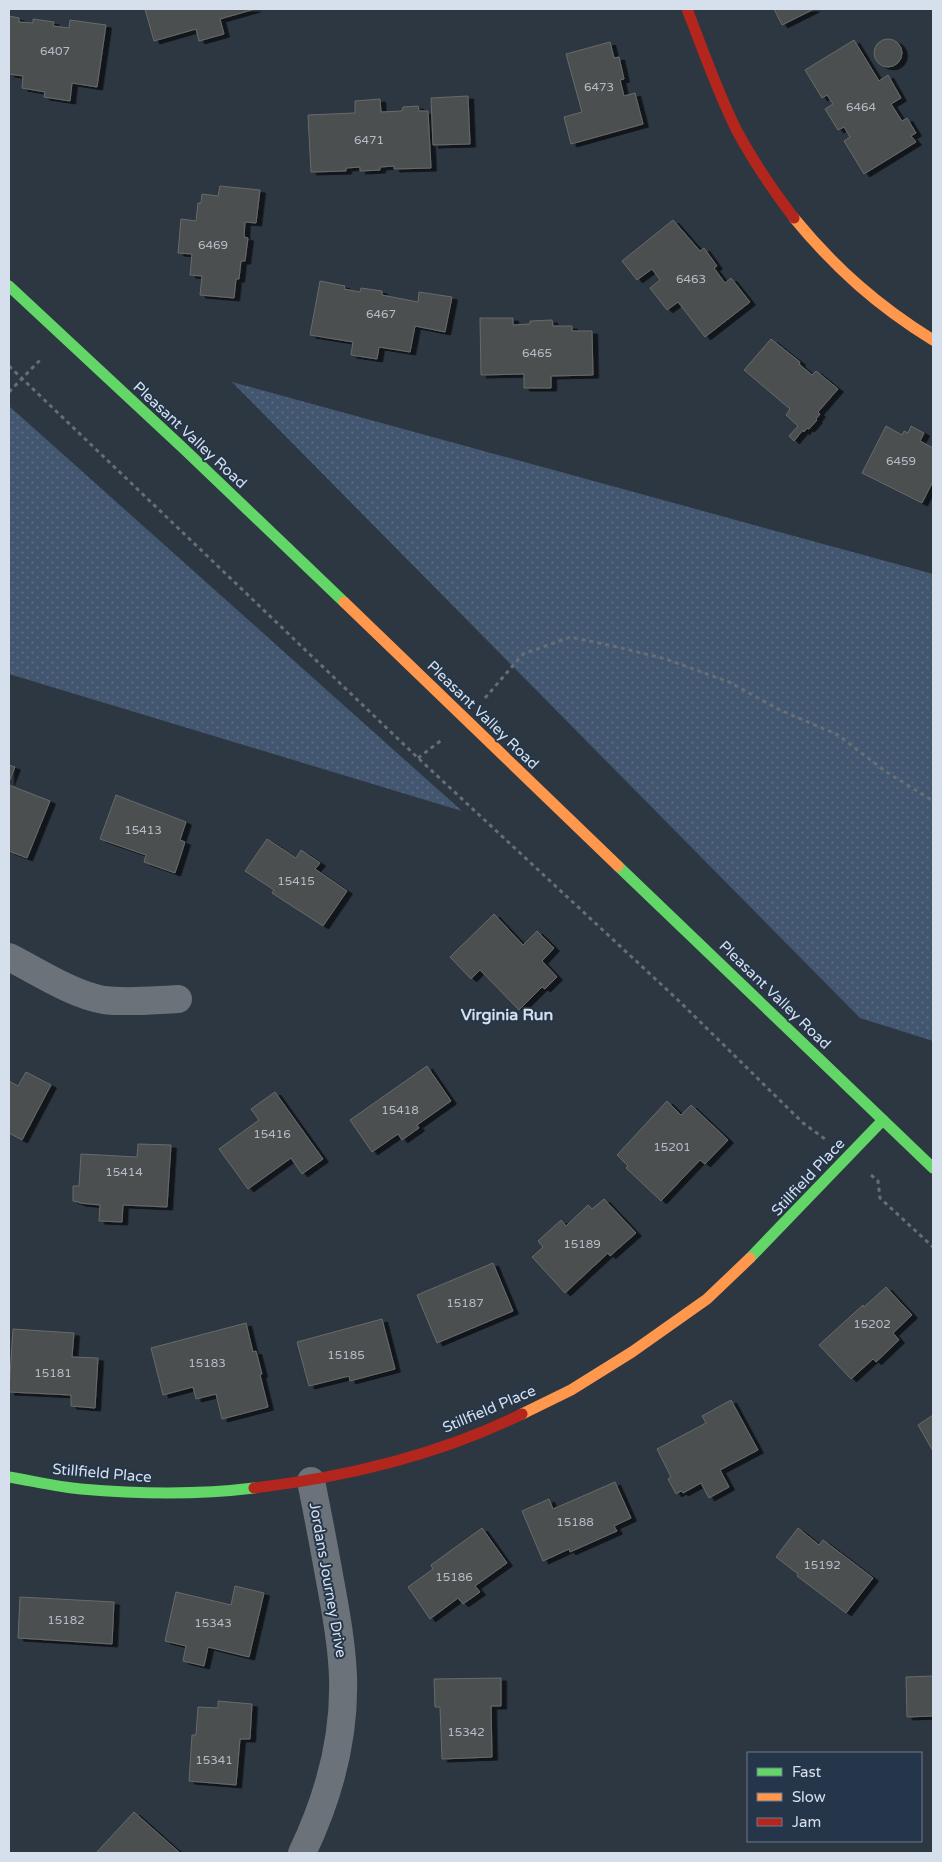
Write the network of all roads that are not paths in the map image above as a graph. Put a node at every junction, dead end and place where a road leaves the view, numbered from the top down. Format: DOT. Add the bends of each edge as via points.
graph roads {
  1 [pos="686,9"];
  2 [pos="9,286"];
  3 [pos="933,340"];
  4 [pos="9,957"];
  5 [pos="178,999"];
  6 [pos="883,1120"];
  7 [pos="933,1168"];
  8 [pos="9,1478"];
  9 [pos="311,1481"];
  10 [pos="302,1853"];
  1 -- 3 [label="street" via="737,129 777,196 822,253 856,286"];
  2 -- 6 [label="street, Pleasant Valley Road" via="184,449"];
  4 -- 5 [label="street" via="77,992 103,1000"];
  6 -- 7 [label="street, Pleasant Valley Road"];
  6 -- 9 [label="street, Stillfield Place" via="712,1295 629,1355 520,1415 458,1440 394,1461"];
  8 -- 9 [label="street, Stillfield Place" via="82,1489 143,1493 198,1493"];
  9 -- 10 [label="street, Jordans Journey Drive" via="341,1643 343,1696 334,1766 325,1799"];
}
